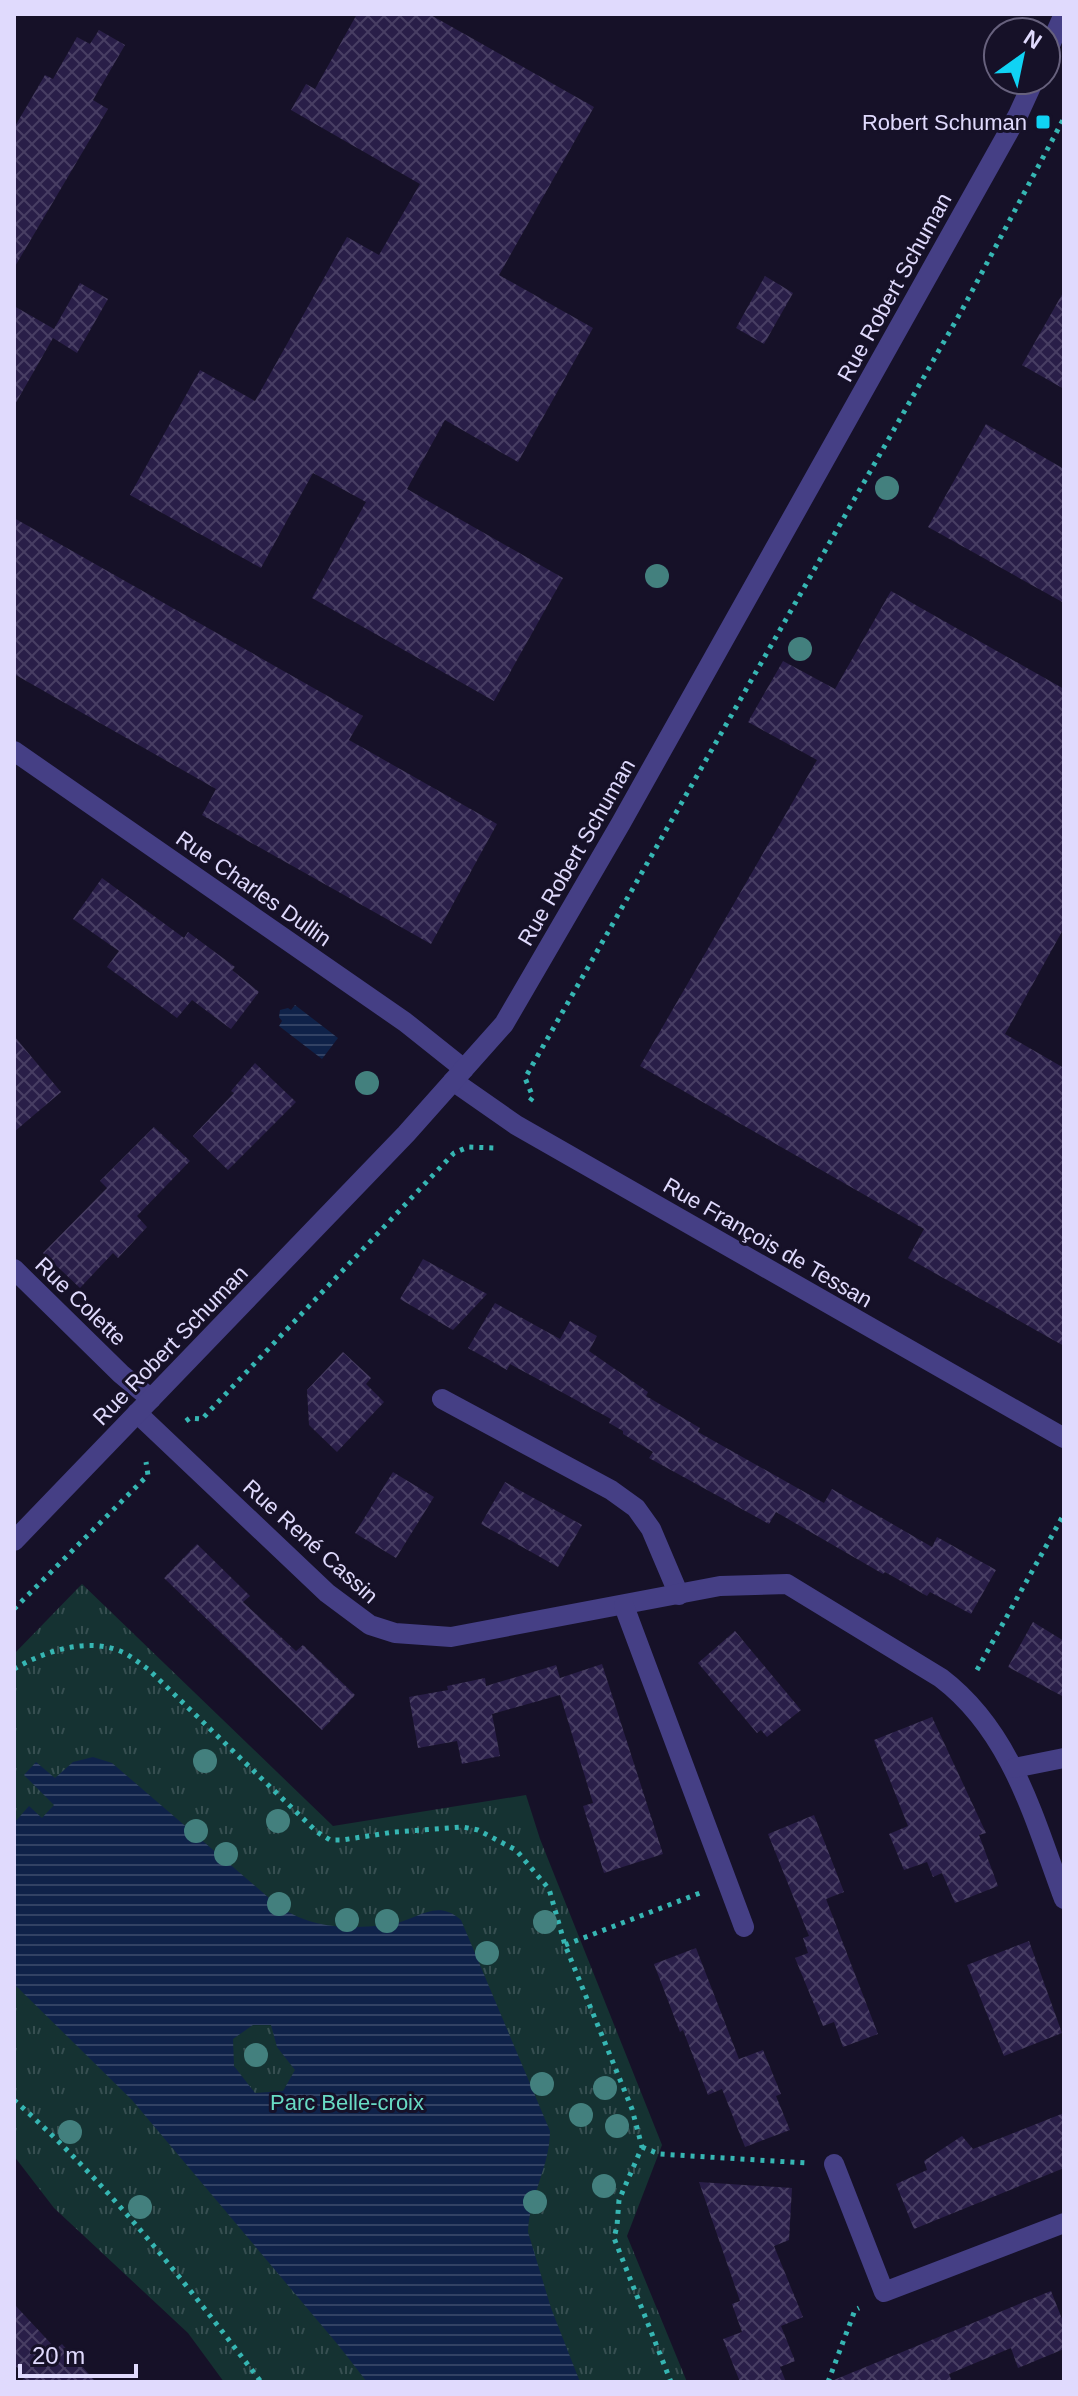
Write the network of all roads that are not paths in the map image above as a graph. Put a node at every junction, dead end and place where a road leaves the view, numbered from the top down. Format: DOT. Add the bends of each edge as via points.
graph roads {
  1 [pos="1027,96"];
  2 [pos="14,751"];
  3 [pos="458,1075"];
  4 [pos="14,1269"];
  5 [pos="442,1399"];
  6 [pos="144,1406"];
  7 [pos="1064,1438"];
  8 [pos="14,1541"];
  9 [pos="679,1595"];
  10 [pos="624,1606"];
  11 [pos="1064,1758"];
  12 [pos="1014,1768"];
  13 [pos="1064,1899"];
  14 [pos="744,1927"];
  15 [pos="834,2164"];
  16 [pos="1064,2223"];
  1 -- 3 [label="street, Rue Robert Schuman" via="504,1024"];
  2 -- 3 [label="street, Rue Charles Dullin" via="405,1022"];
  3 -- 6 [label="street, Rue Robert Schuman"];
  3 -- 7 [label="street, Rue François de Tessan" via="516,1125"];
  4 -- 6 [label="street, Rue Colette" via="121,1374"];
  5 -- 9 [label="street" via="636,1508 651,1529"];
  6 -- 8 [label="street, Rue Robert Schuman"];
  6 -- 10 [label="street, Rue René Cassin" via="327,1593 370,1625 395,1633 451,1637"];
  9 -- 10 [label="street, Rue René Cassin"];
  9 -- 12 [label="street, Rue René Cassin" via="720,1586 787,1584 963,1695"];
  10 -- 14 [label="street"];
  11 -- 12 [label="street"];
  12 -- 13 [label="street, Rue René Cassin"];
  15 -- 16 [label="street" via="884,2292"];
}
